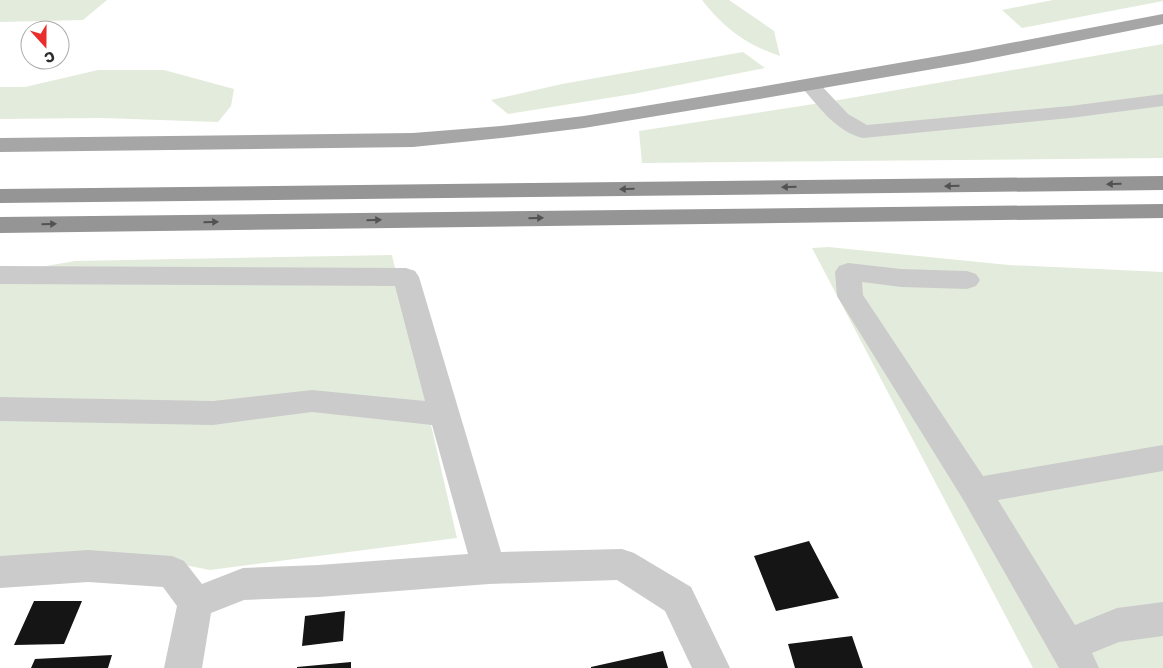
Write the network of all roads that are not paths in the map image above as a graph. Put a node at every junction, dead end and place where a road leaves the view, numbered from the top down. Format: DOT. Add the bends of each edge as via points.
graph roads {
  1 [pos="1163,19"];
  2 [pos="810,85"];
  3 [pos="1163,100"];
  4 [pos="0,145"];
  5 [pos="1163,183"];
  6 [pos="0,196"];
  7 [pos="1163,211"];
  8 [pos="0,225"];
  9 [pos="0,275"];
  10 [pos="967,280"];
  11 [pos="0,408"];
  12 [pos="444,415"];
  13 [pos="1163,458"];
  14 [pos="975,492"];
  15 [pos="489,568"];
  16 [pos="0,572"];
  17 [pos="196,603"];
  18 [pos="1163,619"];
  19 [pos="1073,657"];
  20 [pos="182,668"];
  21 [pos="711,668"];
  1 -- 2 [label="main road"];
  2 -- 3 [label="street" via="840,118 863,132"];
  2 -- 4 [label="main road" via="584,122 413,140"];
  5 -- 6 [label="highway, one-way"];
  8 -- 7 [label="highway, one-way"];
  9 -- 12 [label="street" via="406,277"];
  10 -- 14 [label="street" via="848,272 850,296"];
  11 -- 12 [label="street" via="213,413 312,401"];
  12 -- 15 [label="street"];
  13 -- 14 [label="street"];
  14 -- 19 [label="street"];
  15 -- 17 [label="street" via="243,584"];
  15 -- 21 [label="street" via="622,564 678,599"];
  16 -- 17 [label="street" via="88,566 172,572"];
  17 -- 20 [label="street"];
  18 -- 19 [label="street" via="1117,625"];
}
